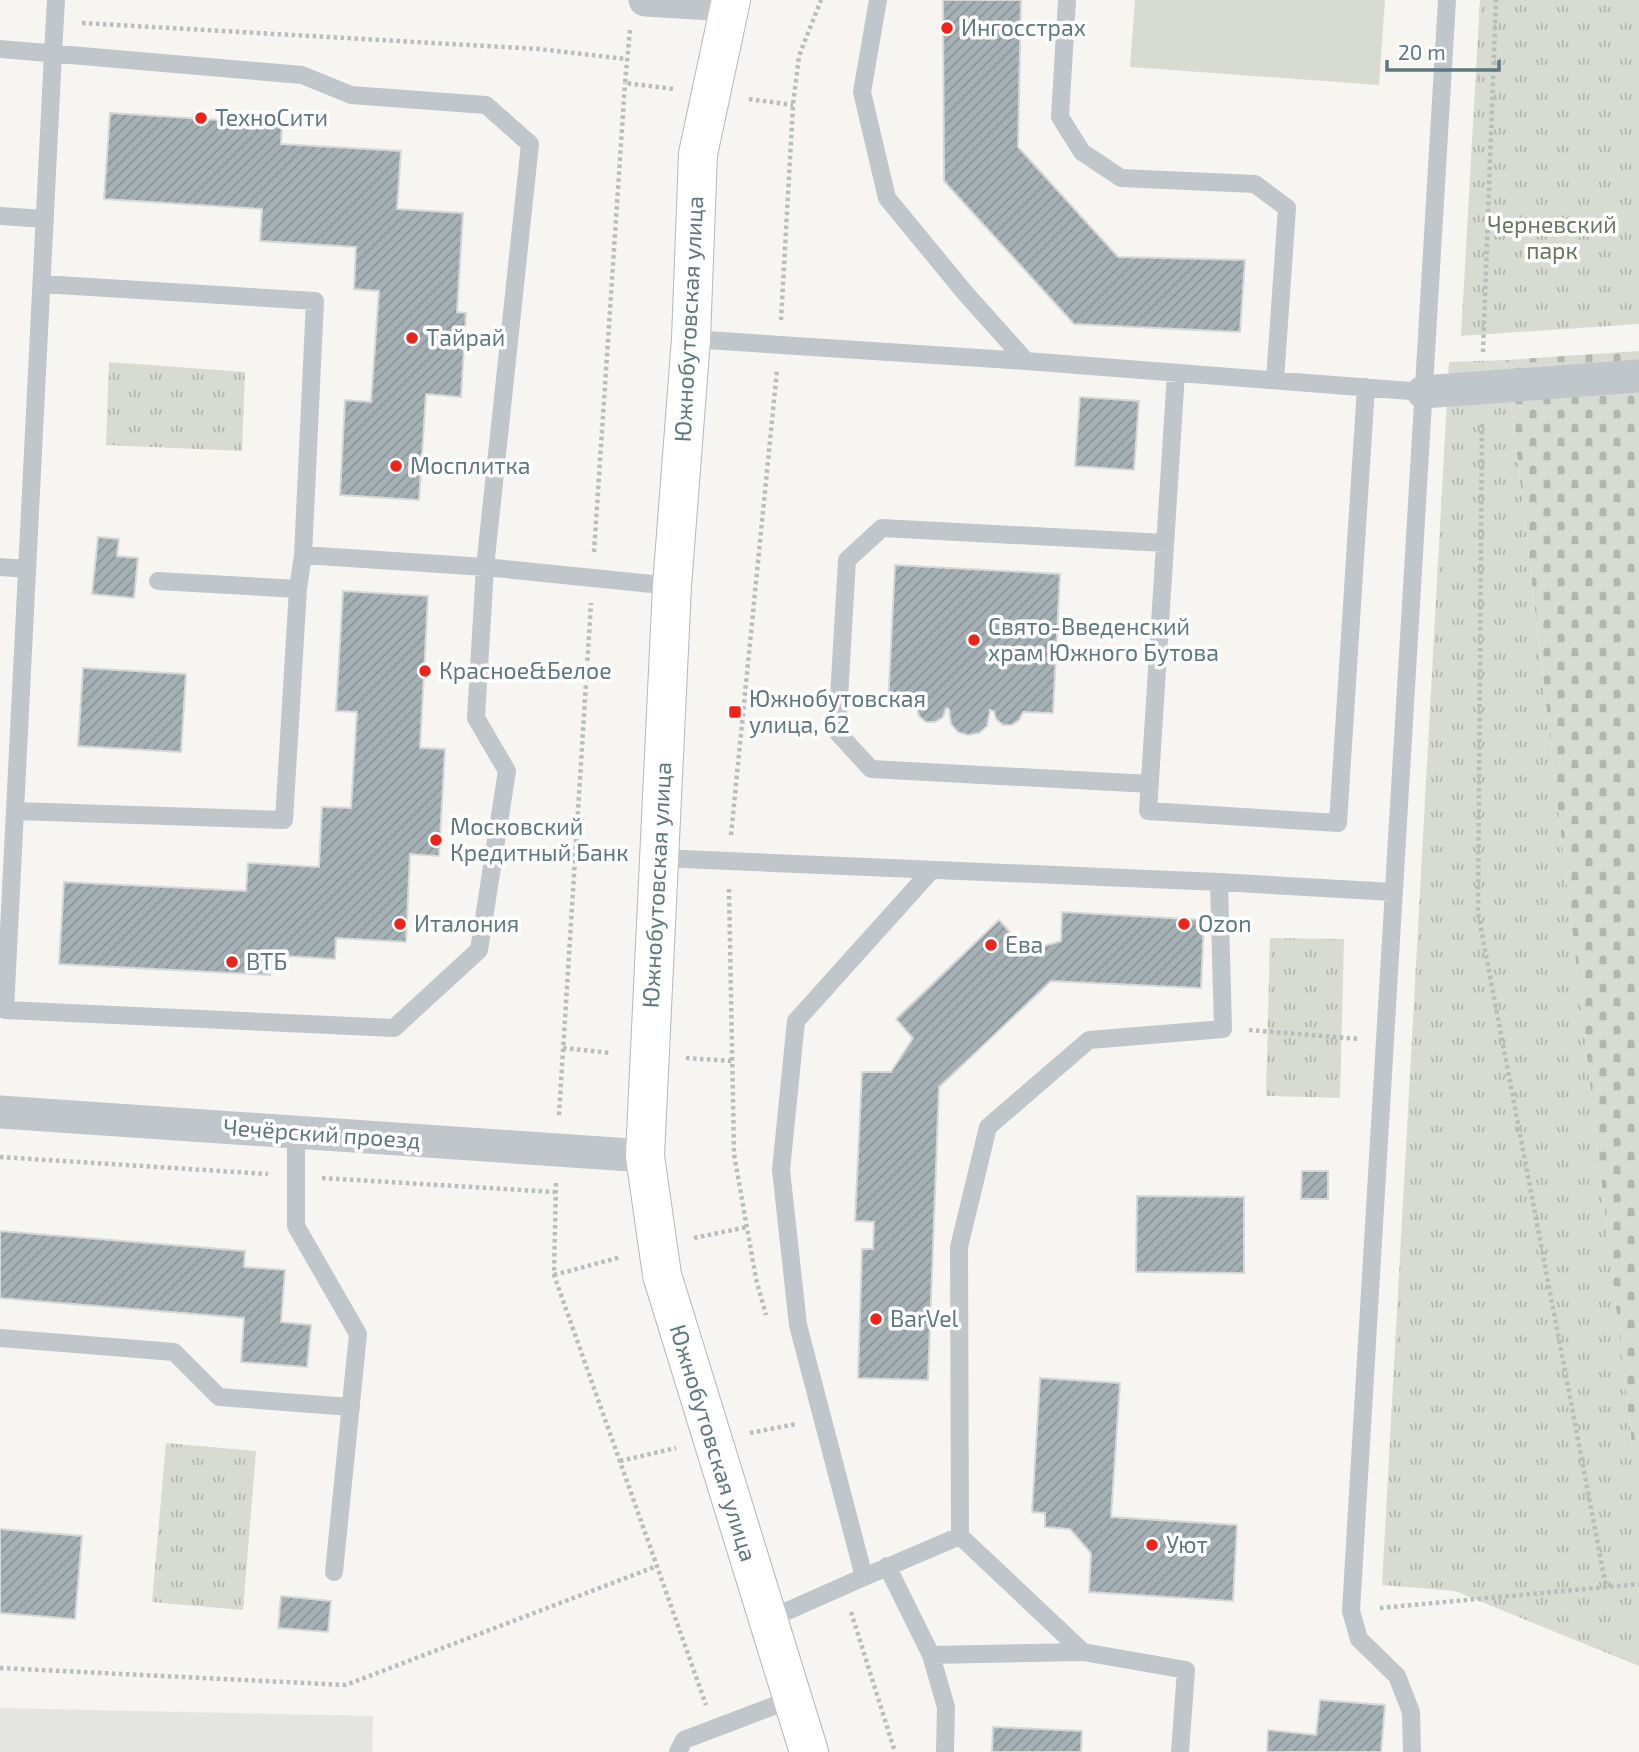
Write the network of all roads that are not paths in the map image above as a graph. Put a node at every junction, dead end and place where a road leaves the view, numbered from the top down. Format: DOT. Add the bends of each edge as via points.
graph roads {
  1 [pos="56,0"];
  2 [pos="645,0"];
  3 [pos="878,0"];
  4 [pos="1067,0"];
  5 [pos="1447,0"];
  6 [pos="730,3"];
  7 [pos="0,49"];
  8 [pos="53,53"];
  9 [pos="0,216"];
  10 [pos="45,219"];
  11 [pos="42,284"];
  12 [pos="691,340"];
  13 [pos="1026,360"];
  14 [pos="1176,373"];
  15 [pos="1639,376"];
  16 [pos="1275,380"];
  17 [pos="1366,387"];
  18 [pos="1423,392"];
  19 [pos="1165,543"];
  20 [pos="303,555"];
  21 [pos="0,567"];
  22 [pos="485,567"];
  23 [pos="27,569"];
  24 [pos="158,581"];
  25 [pos="672,586"];
  26 [pos="298,589"];
  27 [pos="1150,784"];
  28 [pos="16,811"];
  29 [pos="7,858"];
  30 [pos="658,858"];
  31 [pos="930,872"];
  32 [pos="1219,882"];
  33 [pos="1393,892"];
  34 [pos="0,1112"];
  35 [pos="296,1132"];
  36 [pos="645,1156"];
  37 [pos="0,1338"];
  38 [pos="351,1407"];
  39 [pos="960,1536"];
  40 [pos="887,1566"];
  41 [pos="334,1572"];
  42 [pos="864,1577"];
  43 [pos="767,1620"];
  44 [pos="1083,1652"];
  45 [pos="930,1655"];
  46 [pos="792,1699"];
  47 [pos="678,1752"];
  48 [pos="809,1752"];
  49 [pos="945,1752"];
  50 [pos="1180,1752"];
  51 [pos="1412,1752"];
  1 -- 8 [label="lane"];
  2 -- 6 [label="street"];
  3 -- 13 [label="lane" via="862,92 887,198"];
  4 -- 16 [label="lane" via="1060,117 1082,152 1121,178 1255,184 1287,208"];
  5 -- 18 [label="lane"];
  6 -- 12 [label="street, Южнобутовская улица" via="698,154"];
  7 -- 8 [label="lane"];
  8 -- 10 [label="lane"];
  8 -- 22 [label="lane" via="302,75 351,95 486,104 530,144"];
  9 -- 10 [label="lane"];
  10 -- 11 [label="lane"];
  11 -- 20 [label="lane" via="315,301"];
  11 -- 23 [label="lane"];
  12 -- 13 [label="lane"];
  12 -- 25 [label="street, Южнобутовская улица"];
  13 -- 14 [label="lane"];
  14 -- 16 [label="lane"];
  14 -- 19 [label="lane"];
  15 -- 18 [label="street"];
  16 -- 17 [label="lane"];
  17 -- 18 [label="lane"];
  17 -- 27 [label="lane" via="1338,823 1148,811"];
  18 -- 33 [label="lane"];
  19 -- 27 [label="lane"];
  19 -- 27 [label="lane" via="882,528 847,560 837,732 871,769"];
  20 -- 22 [label="lane"];
  20 -- 26 [label="lane"];
  21 -- 23 [label="lane"];
  22 -- 25 [label="lane"];
  22 -- 29 [label="lane" via="476,718 507,771 479,950 394,1028 5,1010"];
  23 -- 28 [label="lane"];
  24 -- 26 [label="lane"];
  25 -- 30 [label="street, Южнобутовская улица"];
  26 -- 28 [label="lane" via="284,820"];
  28 -- 29 [label="lane"];
  30 -- 31 [label="lane"];
  30 -- 36 [label="street, Южнобутовская улица"];
  31 -- 32 [label="lane"];
  31 -- 42 [label="lane" via="796,1021 781,1170 798,1325"];
  32 -- 33 [label="lane"];
  32 -- 39 [label="lane" via="1223,1029 1089,1040 988,1127 959,1247"];
  33 -- 51 [label="lane" via="1351,1611 1359,1639 1397,1676 1411,1712"];
  34 -- 35 [label="street, Чечёрский проезд"];
  35 -- 36 [label="street, Чечёрский проезд"];
  35 -- 38 [label="lane" via="296,1226 358,1334"];
  36 -- 43 [label="street, Южнобутовская улица" via="662,1275"];
  37 -- 38 [label="lane" via="174,1352 219,1397"];
  38 -- 41 [label="lane"];
  39 -- 40 [label="lane"];
  39 -- 44 [label="lane"];
  40 -- 42 [label="lane"];
  40 -- 45 [label="lane"];
  42 -- 43 [label="lane"];
  43 -- 46 [label="street, Южнобутовская улица"];
  44 -- 45 [label="lane"];
  44 -- 50 [label="lane" via="1186,1670"];
  45 -- 49 [label="lane" via="946,1707"];
  46 -- 47 [label="lane" via="684,1740"];
  46 -- 48 [label="street, Южнобутовская улица"];
}
